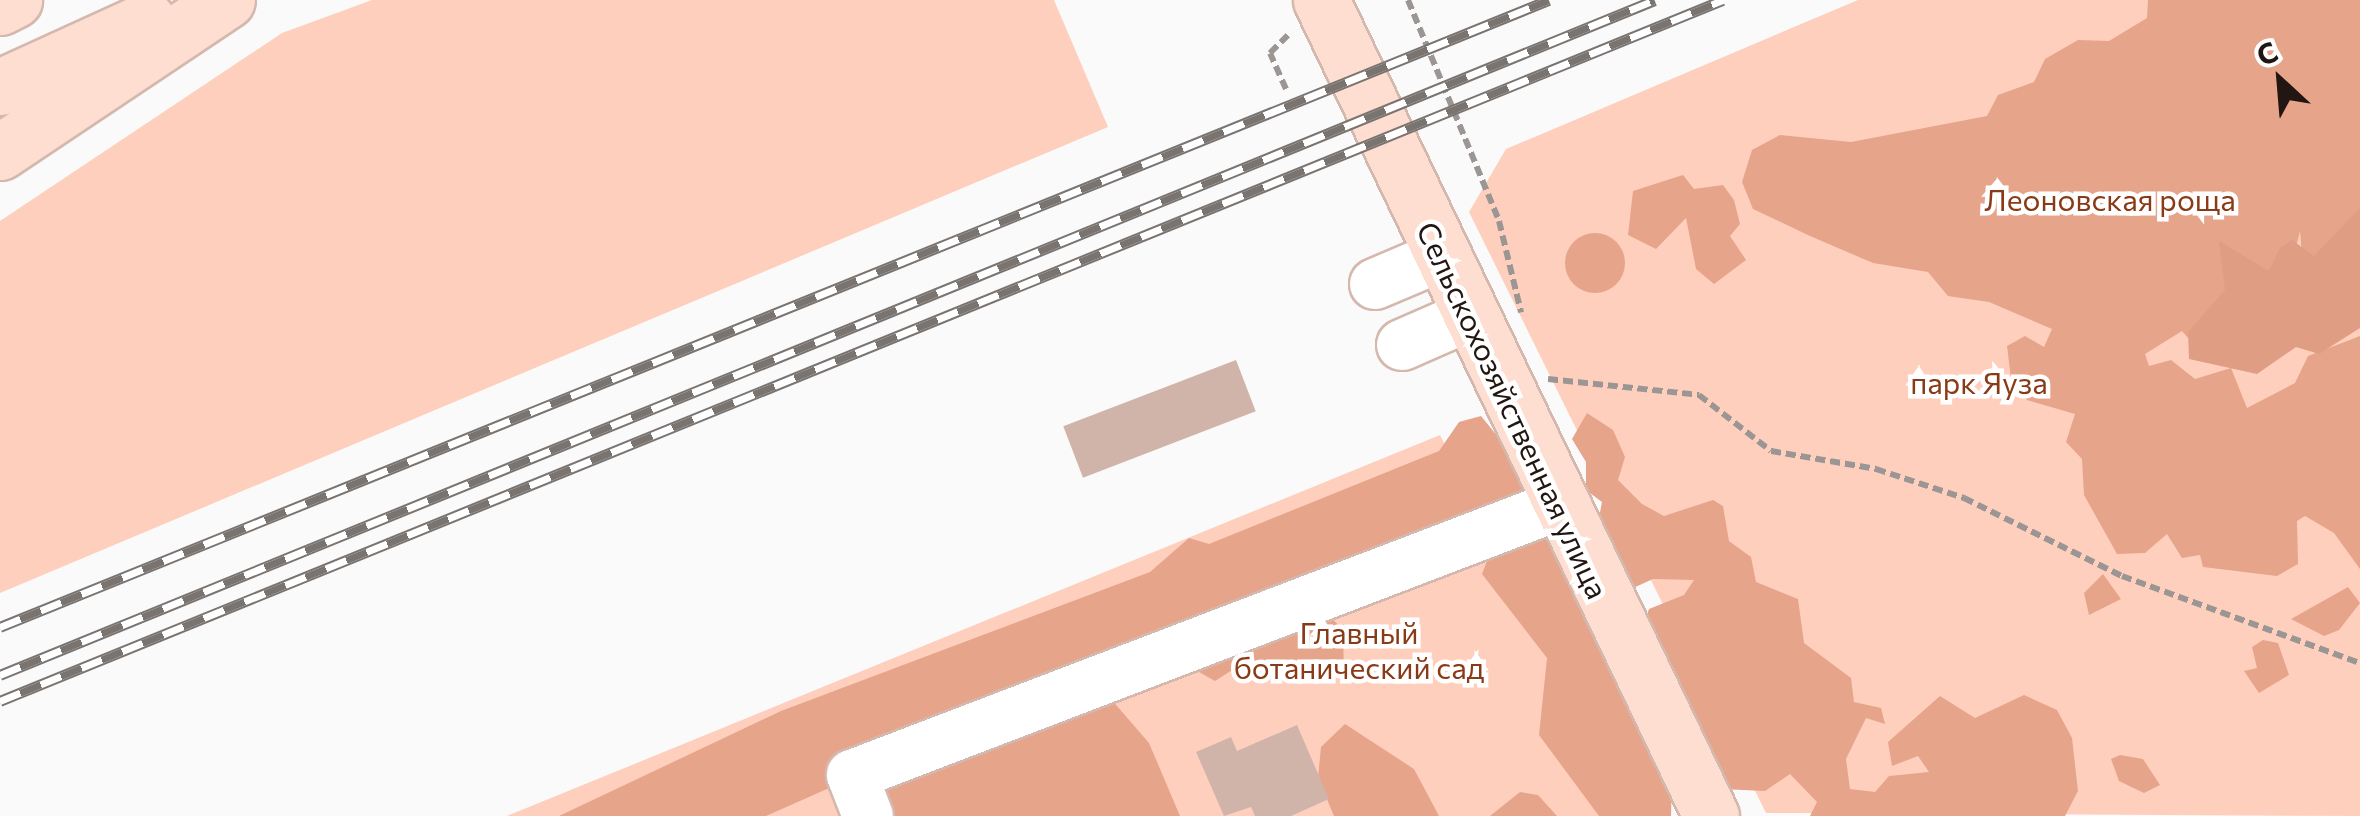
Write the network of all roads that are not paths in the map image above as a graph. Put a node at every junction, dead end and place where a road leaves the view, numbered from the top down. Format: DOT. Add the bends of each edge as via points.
graph roads {
  1 [pos="14,0"];
  2 [pos="191,0"];
  3 [pos="228,0"];
  4 [pos="1321,0"];
  5 [pos="0,7"];
  6 [pos="0,86"];
  7 [pos="0,152"];
  8 [pos="1441,256"];
  9 [pos="1375,284"];
  10 [pos="1468,316"];
  11 [pos="1402,345"];
  12 [pos="1556,506"];
  13 [pos="868,816"];
  14 [pos="1711,816"];
  1 -- 5 [label="main road"];
  2 -- 6 [label="main road"];
  3 -- 7 [label="main road"];
  4 -- 8 [label="main road, Сельскохозяйственная улица"];
  8 -- 9 [label="lane"];
  8 -- 10 [label="main road, Сельскохозяйственная улица"];
  10 -- 11 [label="lane"];
  10 -- 12 [label="main road, Сельскохозяйственная улица"];
  12 -- 13 [label="lane" via="852,775"];
  12 -- 14 [label="main road, Сельскохозяйственная улица"];
}
